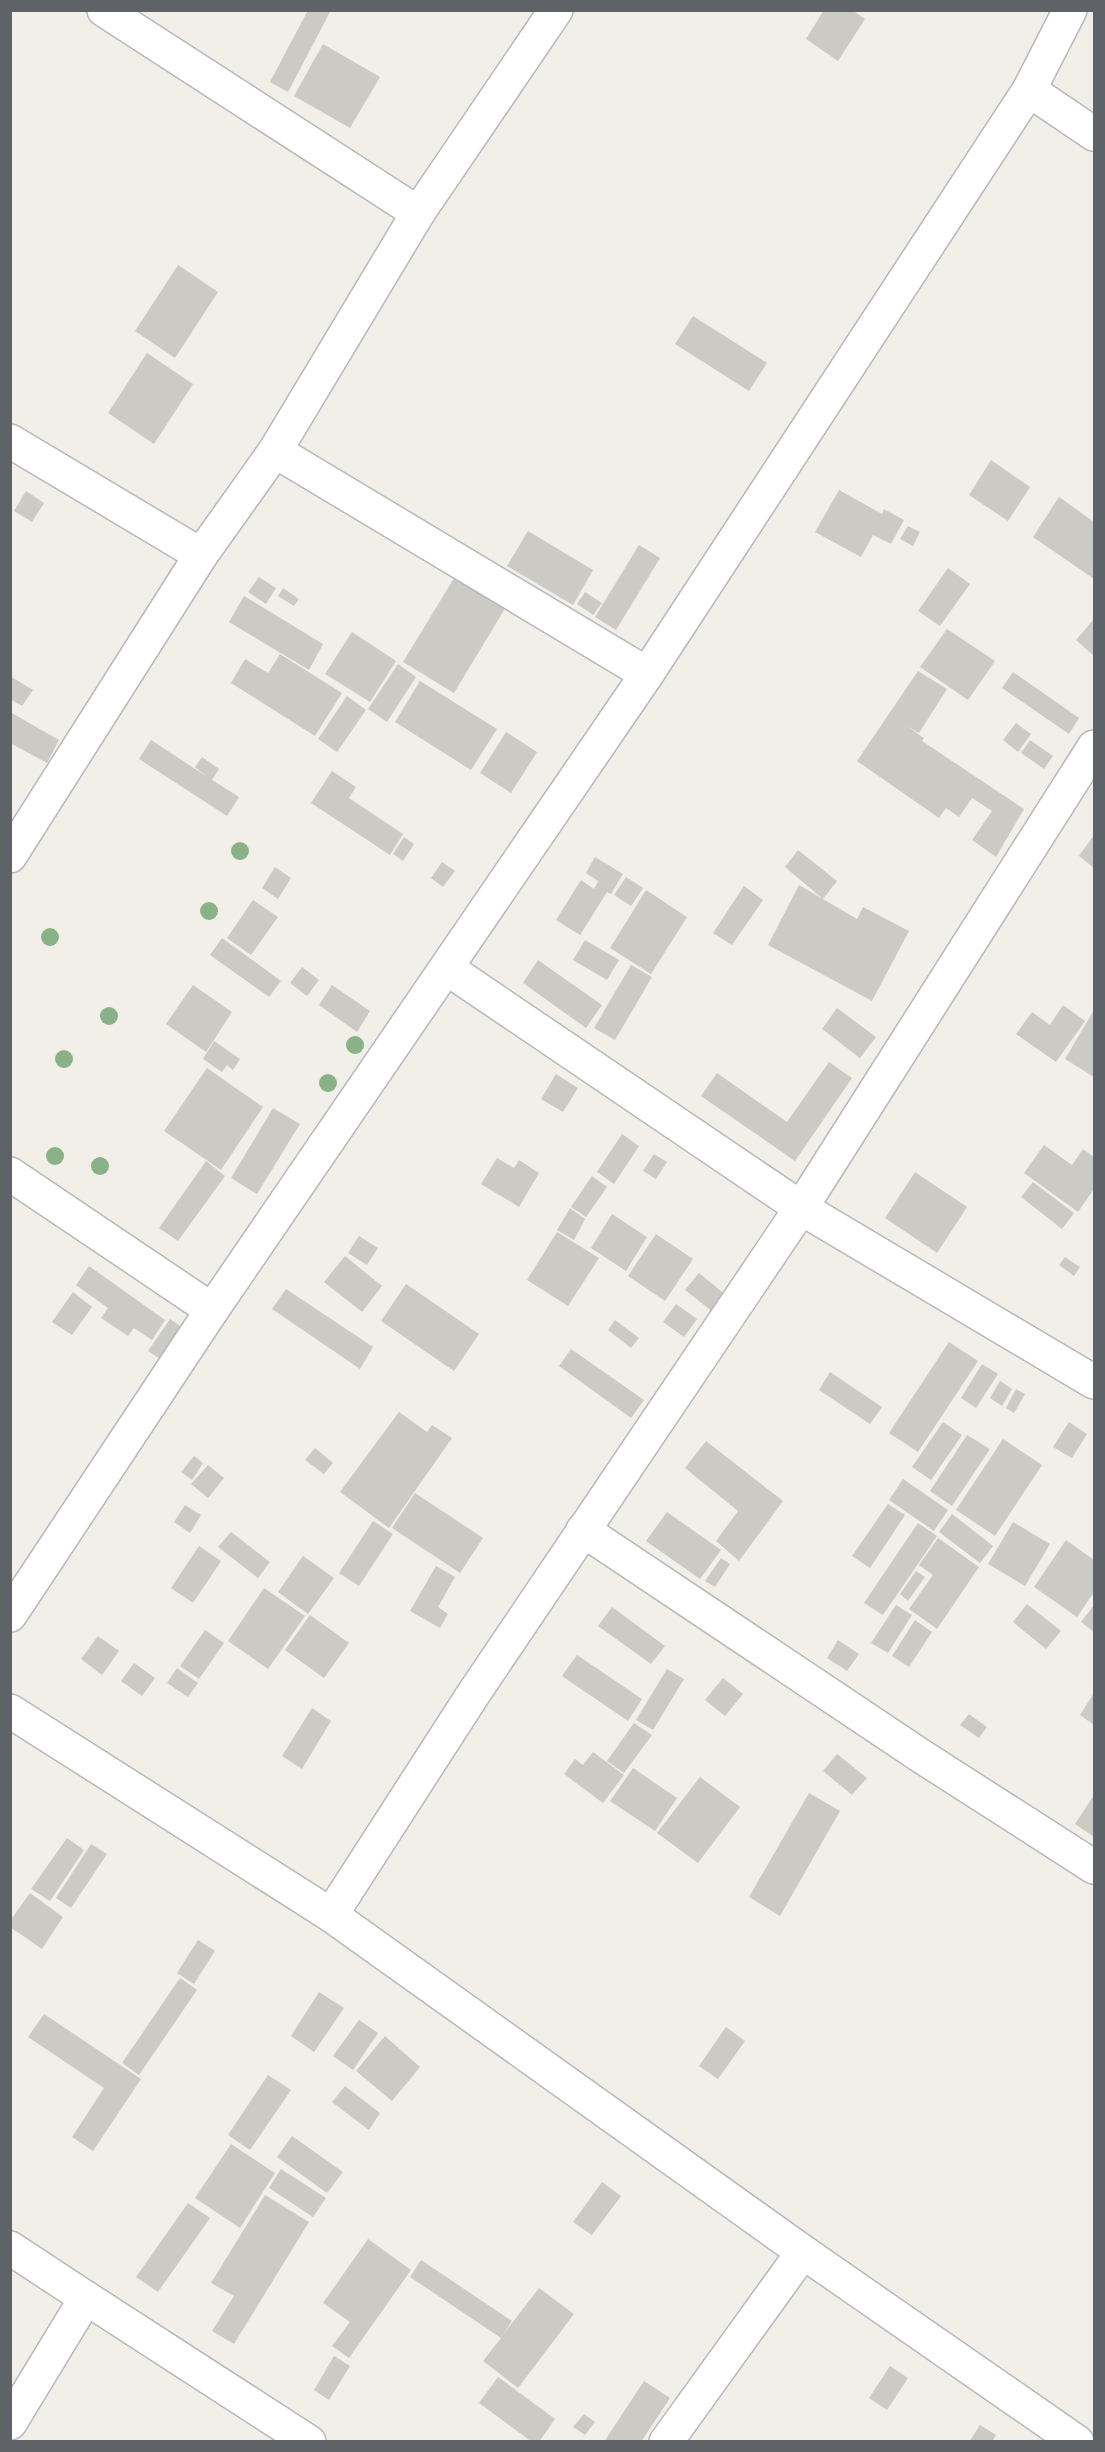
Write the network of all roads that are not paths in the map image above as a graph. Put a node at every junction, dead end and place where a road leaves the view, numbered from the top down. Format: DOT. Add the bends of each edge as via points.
graph roads {
  1 [pos="104,10"];
  2 [pos="556,10"];
  3 [pos="1070,10"];
  4 [pos="1029,90"];
  5 [pos="1095,134"];
  6 [pos="418,213"];
  7 [pos="10,441"];
  8 [pos="275,451"];
  9 [pos="201,555"];
  10 [pos="647,674"];
  11 [pos="1095,747"];
  12 [pos="10,856"];
  13 [pos="448,969"];
  14 [pos="10,1174"];
  15 [pos="801,1208"];
  16 [pos="212,1310"];
  17 [pos="1095,1382"];
  18 [pos="584,1530"];
  19 [pos="10,1615"];
  20 [pos="10,1711"];
  21 [pos="1095,1867"];
  22 [pos="331,1916"];
  23 [pos="10,2248"];
  24 [pos="803,2252"];
  25 [pos="86,2298"];
  26 [pos="10,2423"];
  27 [pos="309,2442"];
  28 [pos="666,2442"];
  29 [pos="1077,2442"];
  1 -- 6 [label="street"];
  2 -- 6 [label="street"];
  3 -- 4 [label="street"];
  4 -- 5 [label="street"];
  4 -- 10 [label="street"];
  6 -- 8 [label="street"];
  7 -- 9 [label="street"];
  8 -- 9 [label="street"];
  8 -- 10 [label="street"];
  9 -- 12 [label="street"];
  10 -- 13 [label="street"];
  11 -- 15 [label="street"];
  13 -- 15 [label="street"];
  13 -- 16 [label="street"];
  14 -- 16 [label="street"];
  15 -- 17 [label="street"];
  15 -- 18 [label="street"];
  16 -- 19 [label="street"];
  18 -- 21 [label="street" via="921,1756"];
  18 -- 22 [label="street"];
  20 -- 22 [label="street"];
  22 -- 24 [label="street"];
  23 -- 25 [label="street"];
  24 -- 28 [label="street"];
  24 -- 29 [label="street"];
  25 -- 26 [label="street"];
  25 -- 27 [label="street"];
}
